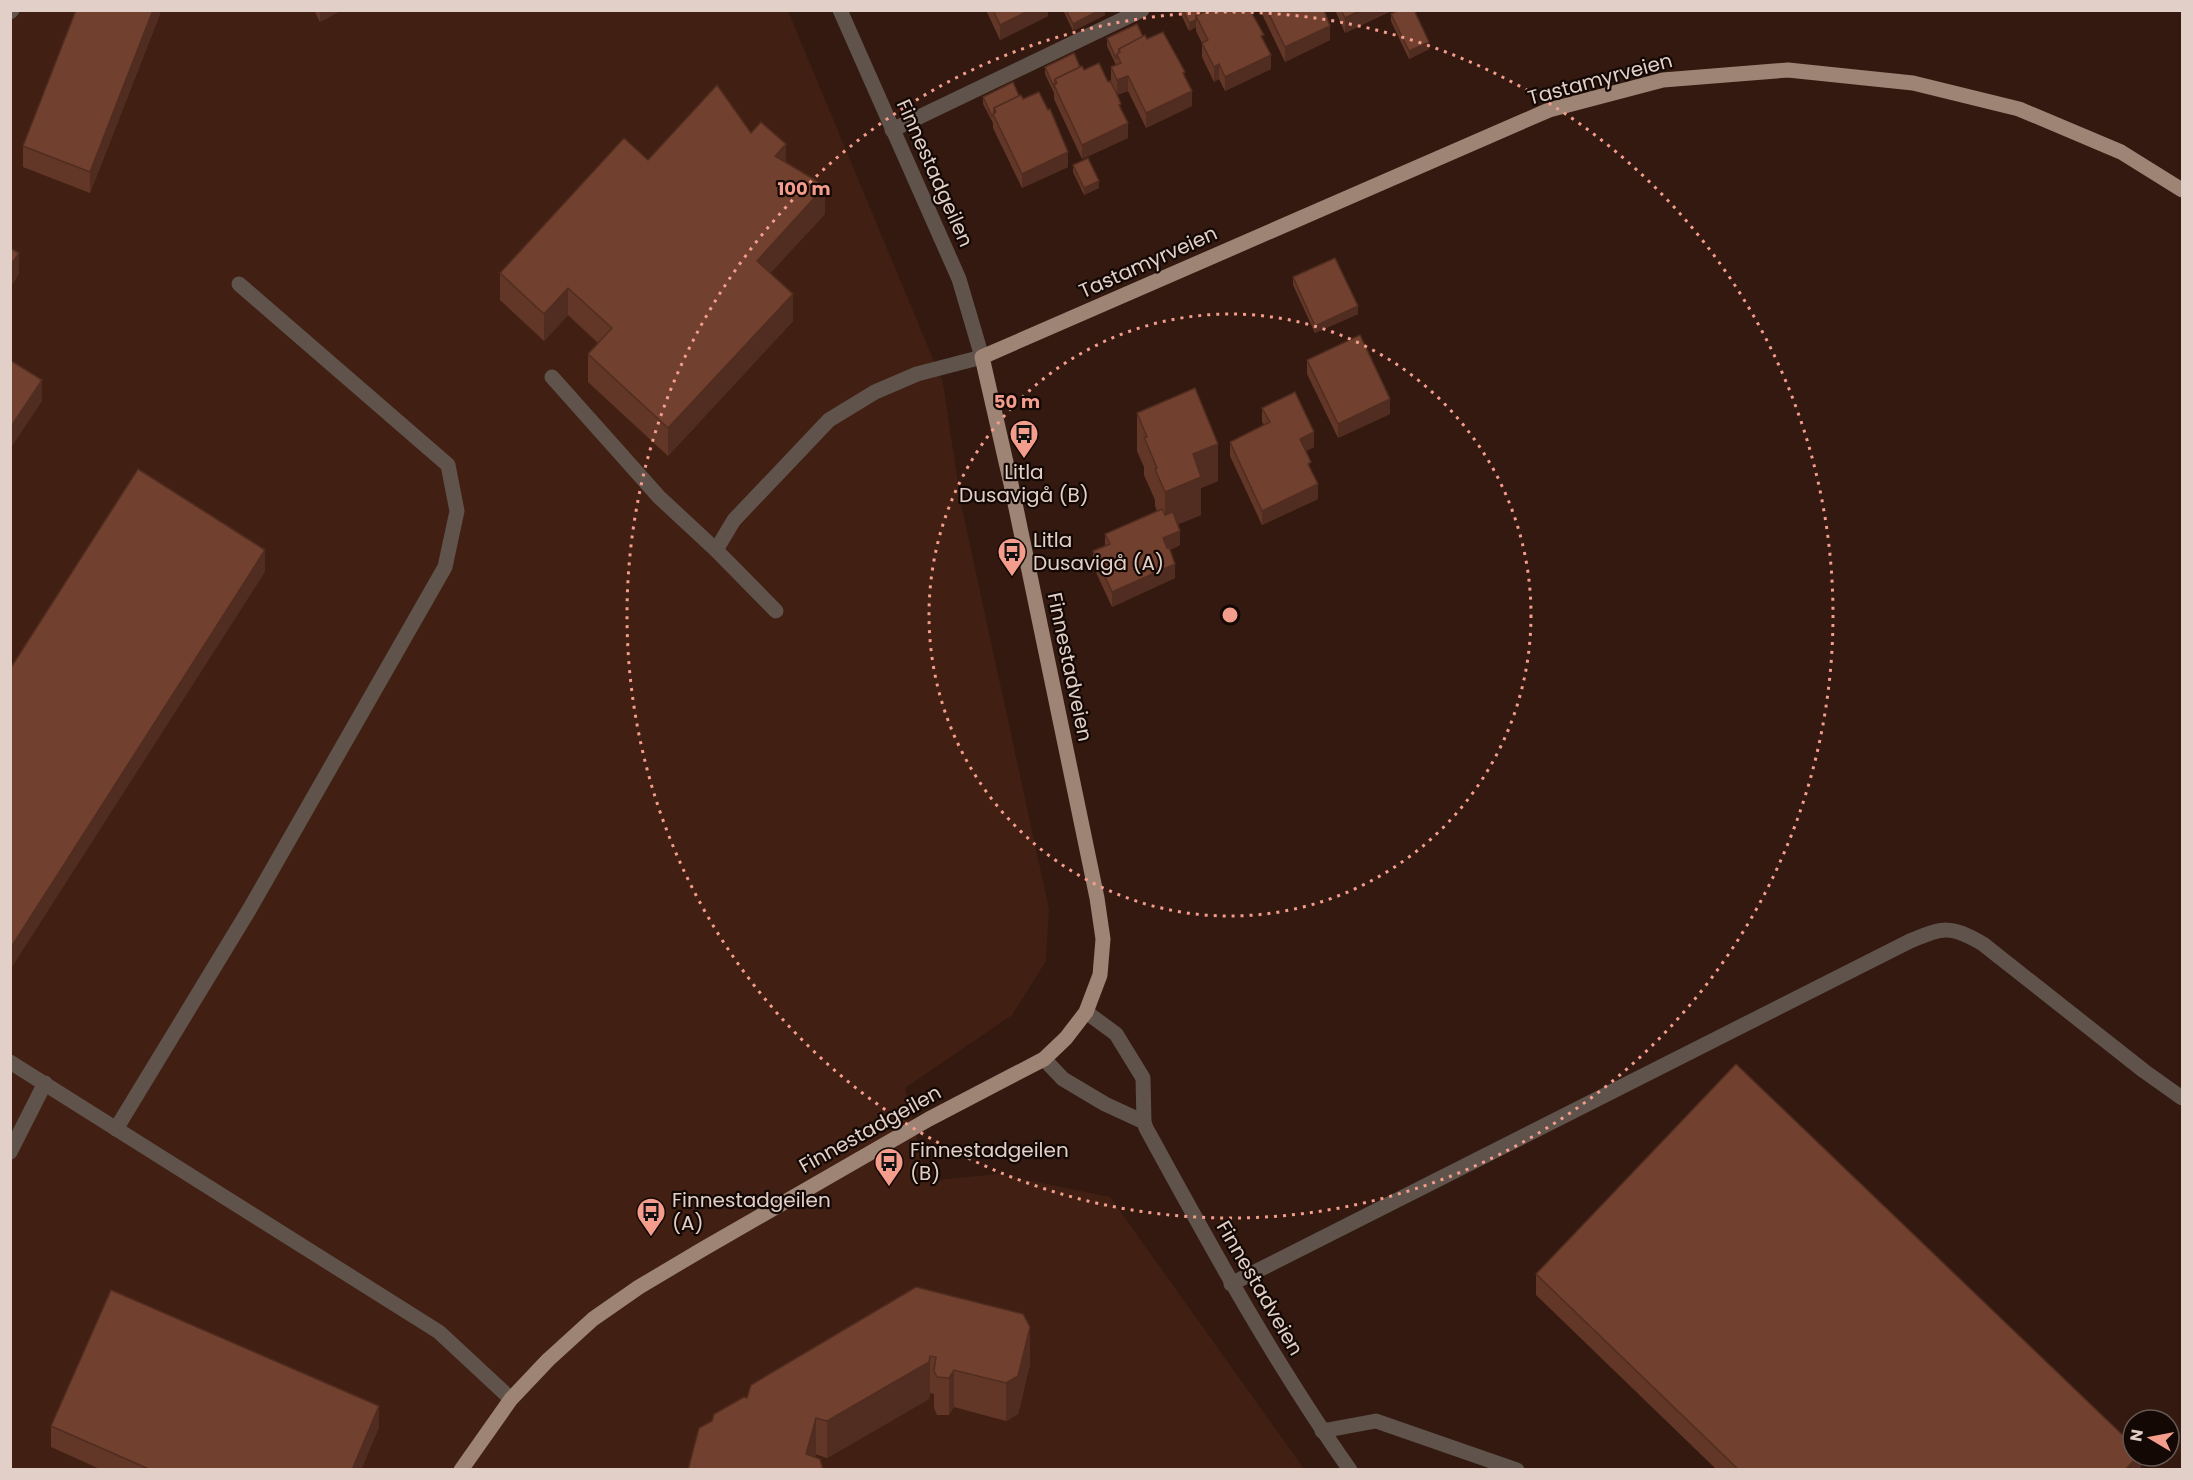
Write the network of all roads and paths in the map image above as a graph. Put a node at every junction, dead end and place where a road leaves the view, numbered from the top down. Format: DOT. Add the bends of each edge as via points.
graph roads {
  1 [pos="840,10"];
  2 [pos="1142,10"];
  3 [pos="892,130"];
  4 [pos="2182,190"];
  5 [pos="239,284"];
  6 [pos="982,357"];
  7 [pos="552,377"];
  8 [pos="716,550"];
  9 [pos="776,611"];
  10 [pos="1086,1012"];
  11 [pos="1044,1059"];
  12 [pos="10,1062"];
  13 [pos="45,1083"];
  14 [pos="2182,1098"];
  15 [pos="1144,1122"];
  16 [pos="116,1129"];
  17 [pos="10,1152"];
  18 [pos="1232,1284"];
  19 [pos="511,1399"];
  20 [pos="1322,1431"];
  21 [pos="461,1470"];
  22 [pos="1350,1470"];
  23 [pos="1518,1470"];
  1 -- 3 [label="street, Finnestadgeilen"];
  2 -- 3 [label="street"];
  3 -- 6 [label="street, Finnestadgeilen" via="959,279"];
  4 -- 6 [label="main road, Tastamyrveien" via="2121,152 2019,108 1913,83 1788,70 1663,80 1549,110"];
  5 -- 16 [label="street" via="448,465 457,511 445,567 249,910"];
  6 -- 8 [label="street" via="917,374 875,392 829,420 734,520"];
  6 -- 10 [label="main road, Finnestadveien" via="1097,898 1103,939 1100,975"];
  7 -- 8 [label="street" via="659,497"];
  8 -- 9 [label="street"];
  10 -- 11 [label="main road, Finnestadgeilen"];
  10 -- 15 [label="street, Finnestadveien" via="1116,1034 1143,1078"];
  11 -- 15 [label="street" via="1063,1079"];
  11 -- 19 [label="main road, Finnestadgeilen" via="928,1119 639,1287 593,1319"];
  12 -- 13 [label="street"];
  13 -- 16 [label="street"];
  13 -- 17 [label="street"];
  14 -- 18 [label="street" via="1983,944 1963,932 1937,930"];
  15 -- 18 [label="street, Finnestadveien"];
  16 -- 19 [label="street" via="439,1332"];
  18 -- 20 [label="street, Finnestadveien"];
  19 -- 21 [label="main road, Finnestadgeilen"];
  20 -- 22 [label="street, Finnestadveien"];
  20 -- 23 [label="street" via="1376,1421"];
}
